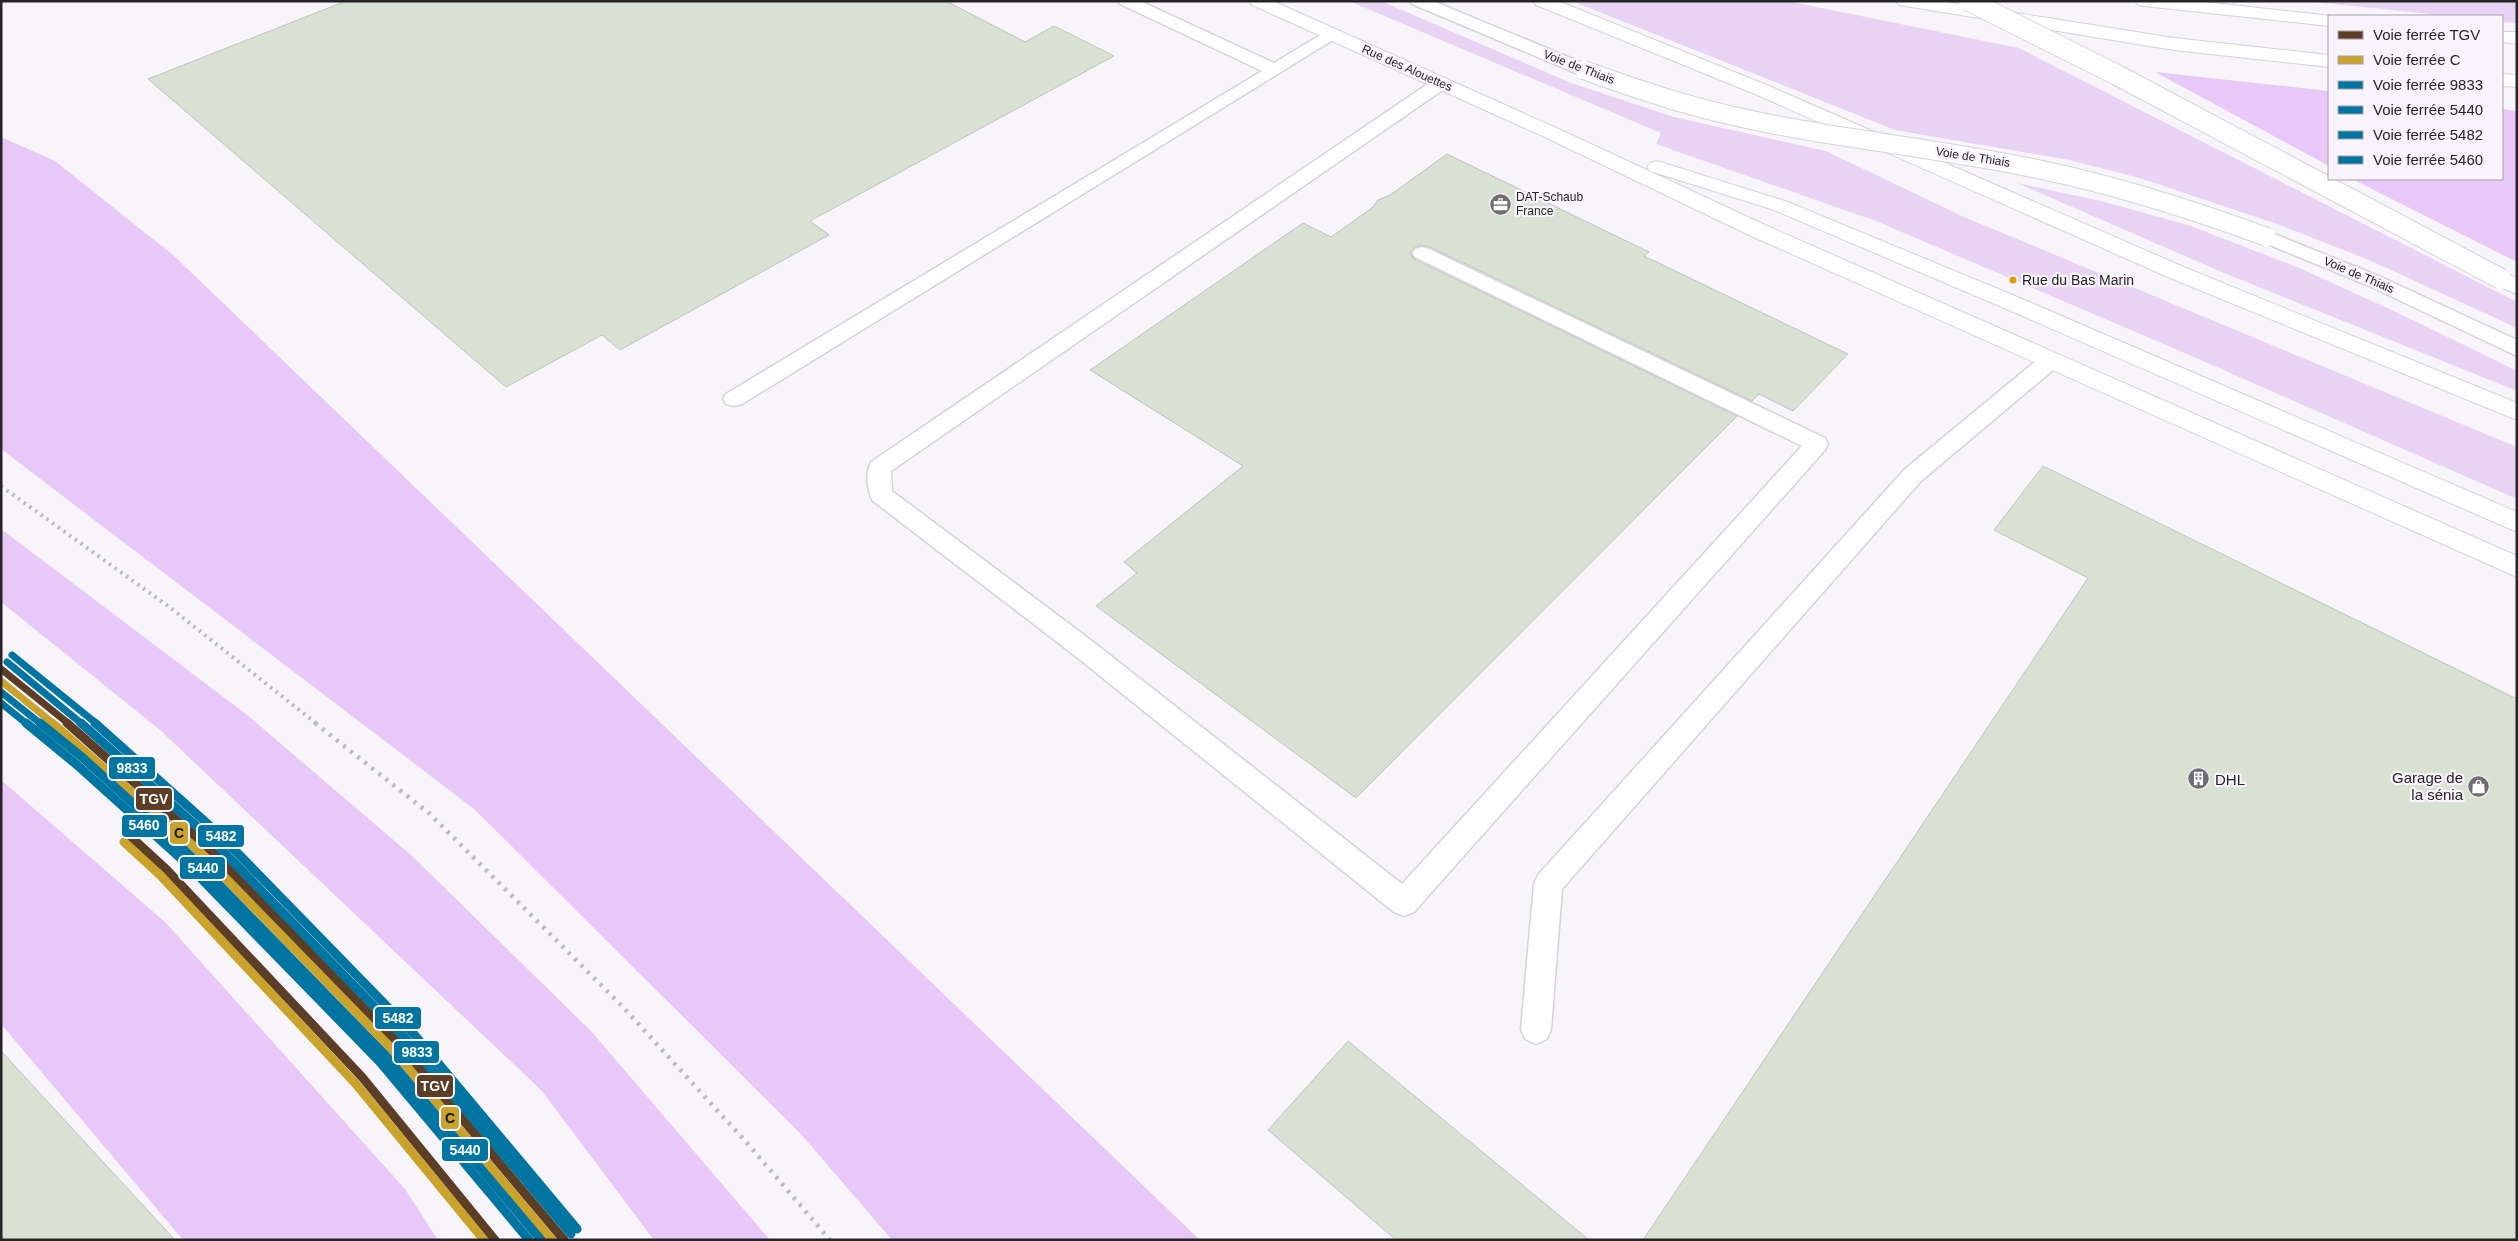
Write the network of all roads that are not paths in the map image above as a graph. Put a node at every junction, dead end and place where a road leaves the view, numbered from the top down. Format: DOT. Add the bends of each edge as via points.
graph roads {
  1 [pos="1126,1"];
  2 [pos="1258,1"];
  3 [pos="1418,1"];
  4 [pos="1542,1"];
  5 [pos="1905,1"];
  6 [pos="1969,1"];
  7 [pos="2144,1"];
  8 [pos="2328,21"];
  9 [pos="1333,35"];
  10 [pos="2503,37"];
  11 [pos="2517,38"];
  12 [pos="2328,61"];
  13 [pos="1274,70"];
  14 [pos="2503,80"];
  15 [pos="2517,82"];
  16 [pos="1441,83"];
  17 [pos="1556,135"];
  18 [pos="1422,253"];
  19 [pos="2509,283"];
  20 [pos="2517,349"];
  21 [pos="2051,360"];
  22 [pos="734,399"];
  23 [pos="2517,412"];
  24 [pos="2517,523"];
  25 [pos="2517,567"];
  26 [pos="1536,1029"];
  1 -- 13 [label="lane"];
  2 -- 9 [label="main road, Rue des Alouettes"];
  3 -- 20 [label="lane, Voie de Thiais, bridge" via="1584,70 1682,102 1746,119 2009,163 2188,208 2374,281"];
  4 -- 23 [label="main road" via="1762,90 2178,273"];
  5 -- 12 [label="main road" via="2174,44"];
  6 -- 19 [label="main road, bridge" via="2117,75"];
  7 -- 8 [label="main road"];
  9 -- 13 [label="lane"];
  9 -- 16 [label="main road, Rue des Alouettes"];
  10 -- 11 [label="main road"];
  13 -- 22 [label="lane"];
  14 -- 15 [label="main road"];
  16 -- 17 [label="main road, Rue des Alouettes"];
  16 -- 18 [label="lane" via="879,468 881,495 1082,648 1404,903 1817,444"];
  17 -- 21 [label="main road" via="1757,230"];
  17 -- 24 [label="main road" via="1781,206"];
  21 -- 25 [label="main road"];
  21 -- 26 [label="lane" via="1913,474 1548,884"];
}
